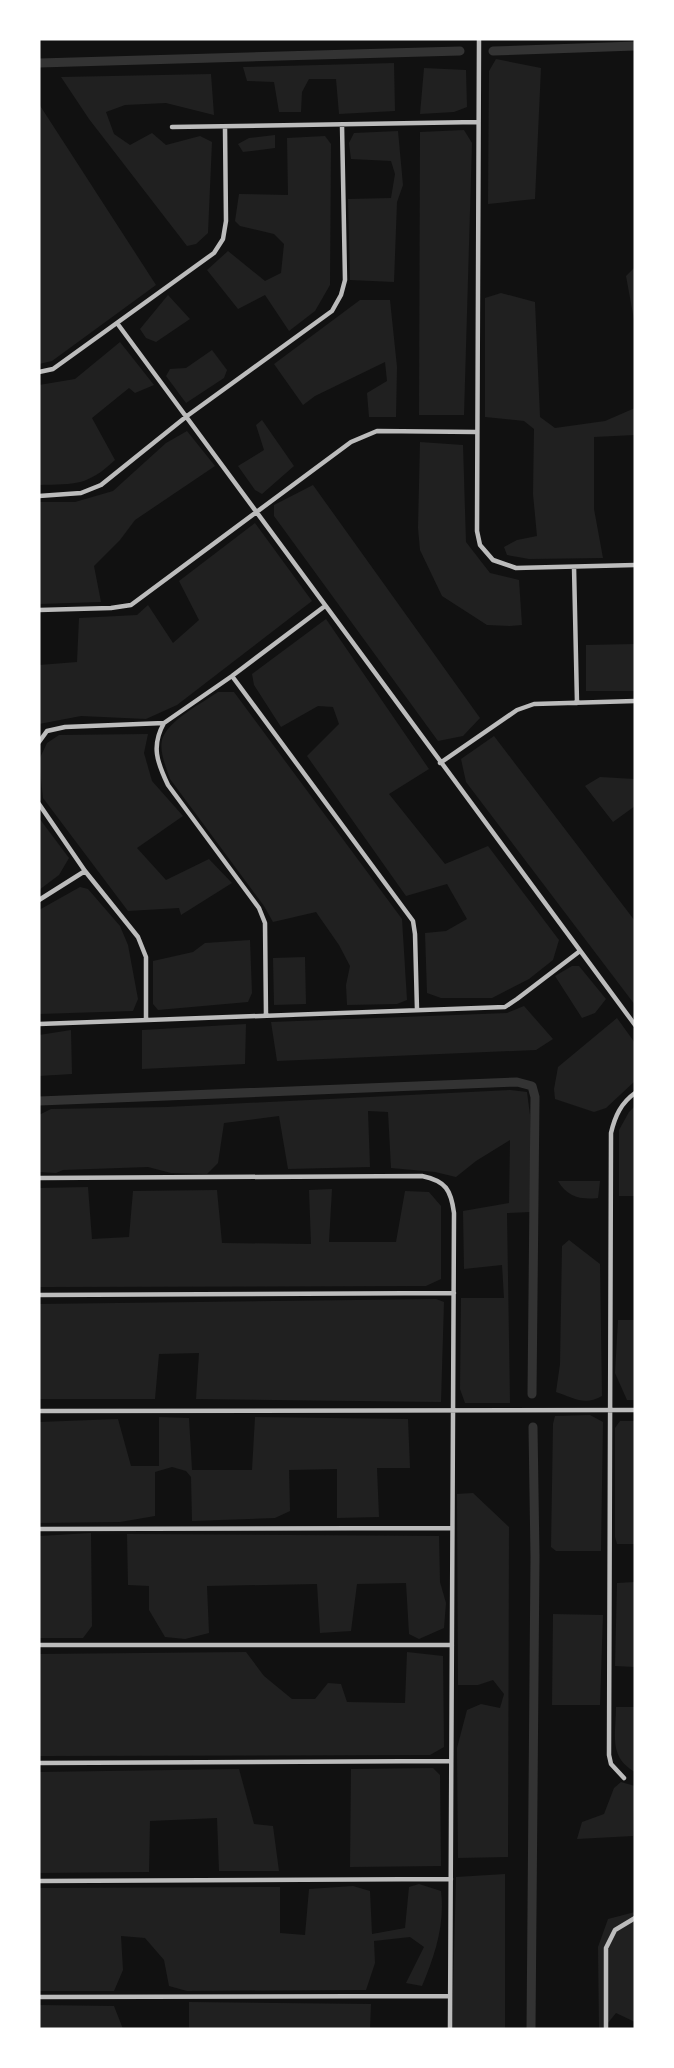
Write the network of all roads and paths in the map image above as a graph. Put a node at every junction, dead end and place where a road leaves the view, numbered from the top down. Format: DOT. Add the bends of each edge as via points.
graph roads {
  1 [pos="479,39"];
  2 [pos="478,122"];
  3 [pos="342,125"];
  4 [pos="172,127"];
  5 [pos="225,128"];
  6 [pos="117,323"];
  7 [pos="39,372"];
  8 [pos="187,416"];
  9 [pos="477,432"];
  10 [pos="39,496"];
  11 [pos="256,511"];
  12 [pos="635,565"];
  13 [pos="574,567"];
  14 [pos="325,606"];
  15 [pos="39,610"];
  16 [pos="232,676"];
  17 [pos="635,701"];
  18 [pos="577,703"];
  19 [pos="164,723"];
  20 [pos="39,742"];
  21 [pos="440,763"];
  22 [pos="39,804"];
  23 [pos="85,871"];
  24 [pos="39,900"];
  25 [pos="580,951"];
  26 [pos="417,1010"];
  27 [pos="266,1015"];
  28 [pos="146,1019"];
  29 [pos="39,1024"];
  30 [pos="635,1026"];
  31 [pos="635,1093"];
  32 [pos="39,1178"];
  33 [pos="454,1293"];
  34 [pos="39,1296"];
  35 [pos="610,1410"];
  36 [pos="635,1410"];
  37 [pos="39,1411"];
  38 [pos="453,1411"];
  39 [pos="452,1528"];
  40 [pos="39,1529"];
  41 [pos="452,1644"];
  42 [pos="39,1646"];
  43 [pos="451,1761"];
  44 [pos="39,1762"];
  45 [pos="624,1778"];
  46 [pos="451,1879"];
  47 [pos="39,1881"];
  48 [pos="635,1918"];
  49 [pos="450,1996"];
  50 [pos="39,1997"];
  51 [pos="450,2029"];
  52 [pos="606,2029"];
  1 -- 2 [label="street"];
  2 -- 3 [label="street"];
  2 -- 9 [label="street"];
  3 -- 5 [label="street"];
  3 -- 8 [label="street" via="345,280 341,295 332,311"];
  4 -- 5 [label="street"];
  5 -- 6 [label="street" via="223,239 214,253"];
  6 -- 7 [label="street" via="53,369"];
  6 -- 8 [label="street"];
  8 -- 10 [label="street" via="101,485 81,493"];
  8 -- 11 [label="street"];
  9 -- 11 [label="street" via="377,430 351,442"];
  9 -- 13 [label="street" via="480,545 493,560 516,568"];
  11 -- 14 [label="street"];
  11 -- 15 [label="street" via="131,605"];
  12 -- 13 [label="street"];
  13 -- 18 [label="street"];
  14 -- 16 [label="street"];
  14 -- 21 [label="street"];
  16 -- 19 [label="street"];
  16 -- 26 [label="street" via="413,921"];
  17 -- 18 [label="street"];
  18 -- 21 [label="street" via="534,704 517,710"];
  19 -- 20 [label="street" via="65,727 47,731"];
  19 -- 27 [label="street" via="156,750 168,785 259,908 265,923"];
  21 -- 25 [label="street"];
  22 -- 23 [label="street"];
  23 -- 24 [label="street"];
  23 -- 28 [label="street" via="138,938 146,957"];
  25 -- 26 [label="street" via="505,1006"];
  25 -- 30 [label="street"];
  26 -- 27 [label="street"];
  27 -- 28 [label="street"];
  28 -- 29 [label="street"];
  31 -- 35 [label="street" via="625,1101 611,1133"];
  32 -- 33 [label="street" via="436,1179 447,1188 454,1213"];
  33 -- 34 [label="street"];
  33 -- 38 [label="street"];
  35 -- 36 [label="street"];
  35 -- 38 [label="street"];
  35 -- 45 [label="street" via="609,1755 611,1764"];
  37 -- 38 [label="street"];
  38 -- 39 [label="street"];
  39 -- 40 [label="street"];
  39 -- 41 [label="street"];
  41 -- 42 [label="street"];
  41 -- 43 [label="street"];
  43 -- 44 [label="street"];
  43 -- 46 [label="street"];
  46 -- 47 [label="street"];
  46 -- 49 [label="street"];
  48 -- 52 [label="street" via="615,1930 606,1948"];
  49 -- 50 [label="street"];
  49 -- 51 [label="street"];
}
